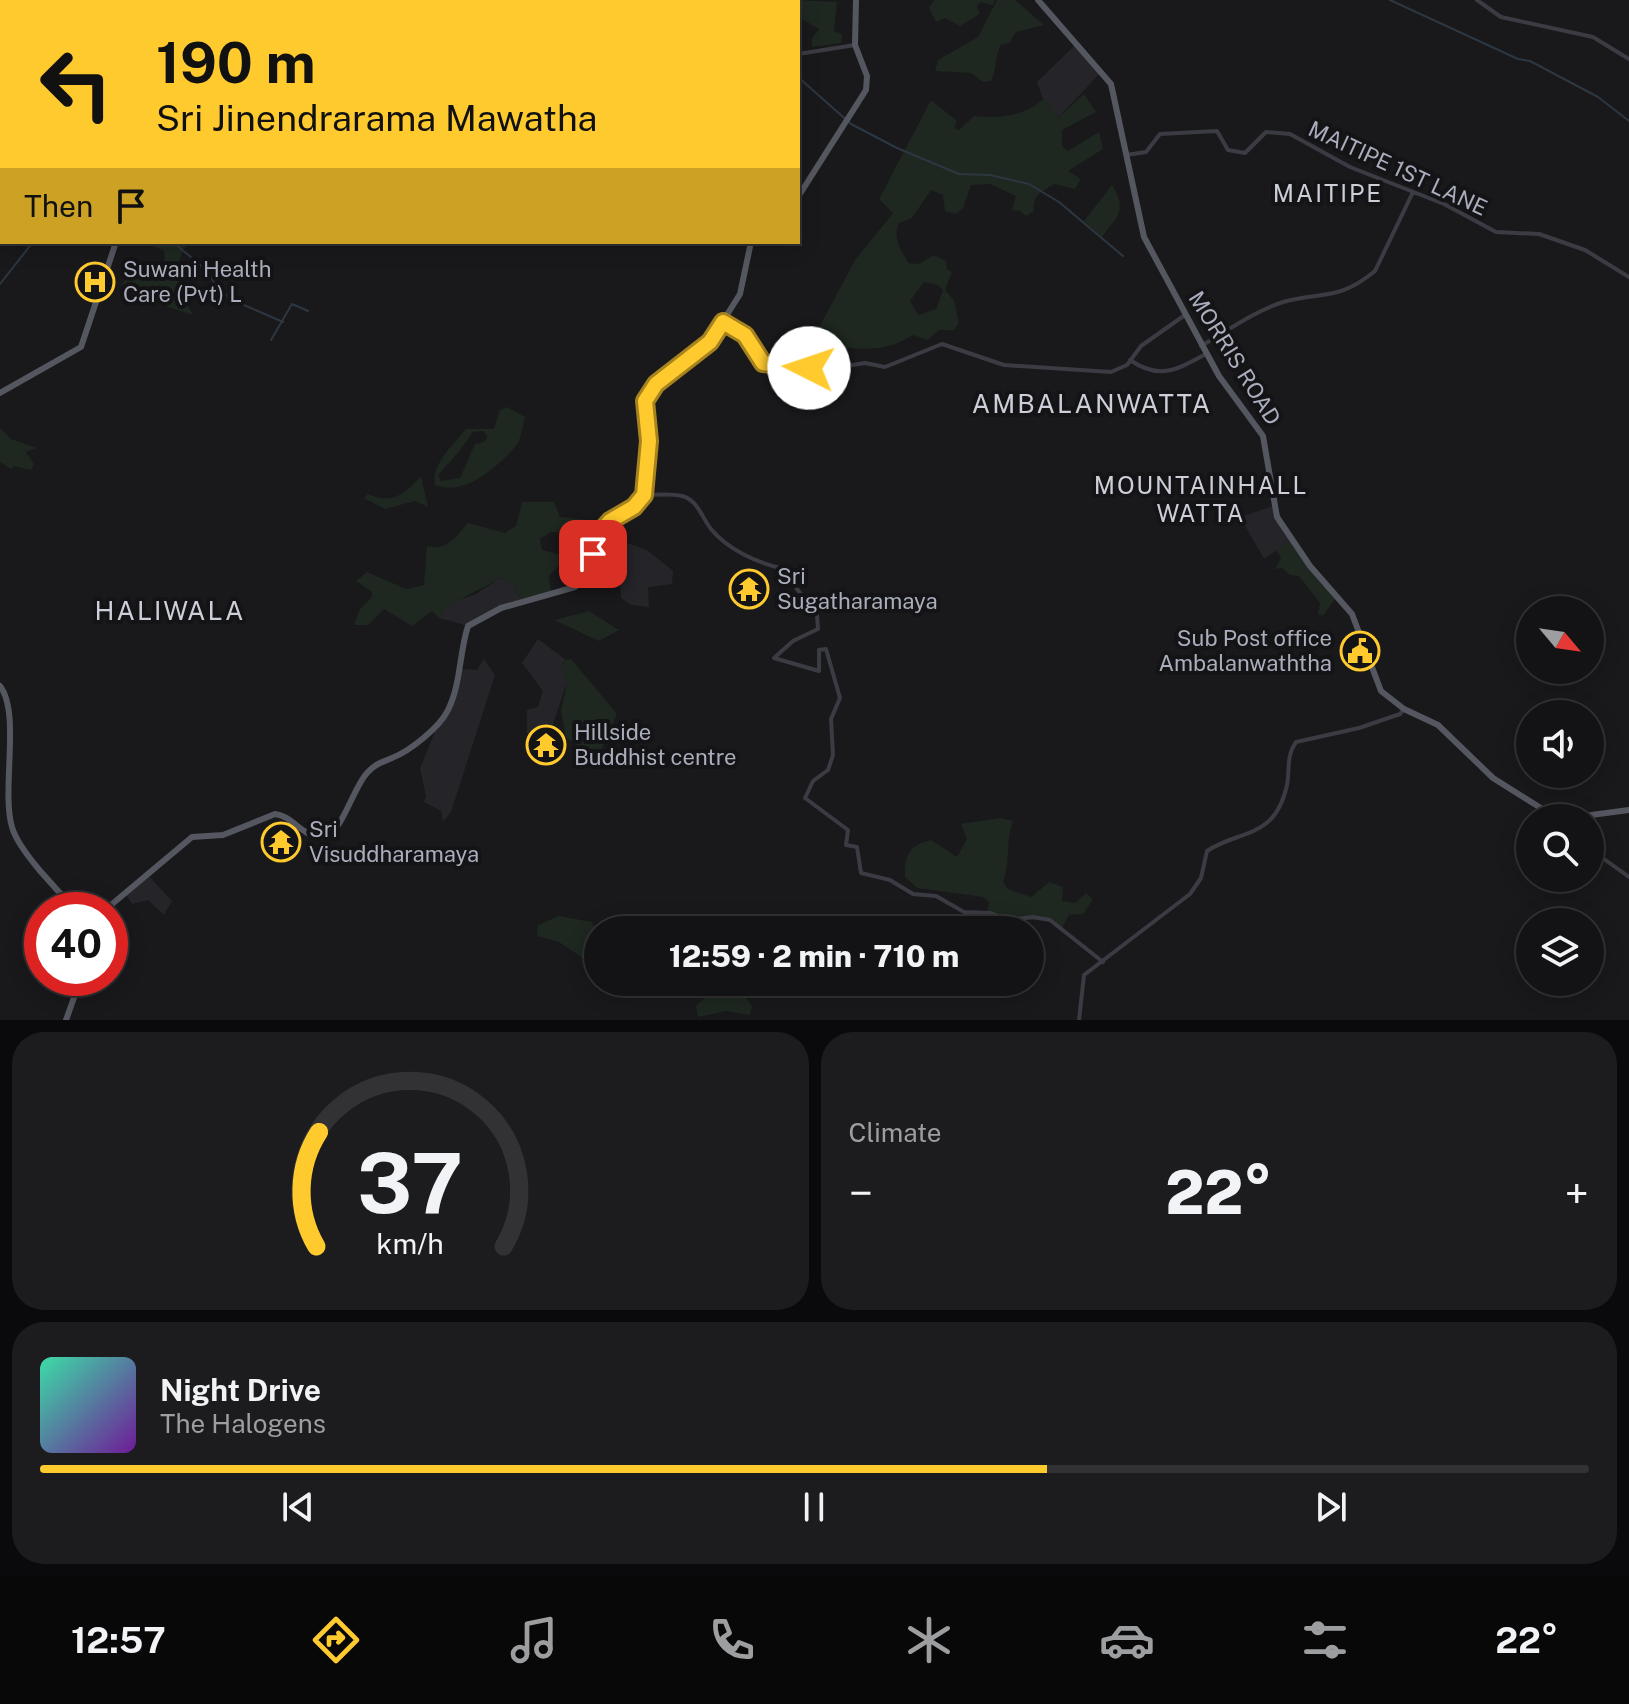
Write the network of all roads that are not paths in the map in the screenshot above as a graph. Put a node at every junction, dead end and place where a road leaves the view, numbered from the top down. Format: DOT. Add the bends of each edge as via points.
graph roads {
  1 [pos="856,0"];
  2 [pos="1038,0"];
  3 [pos="1477,0"];
  4 [pos="855,45"];
  5 [pos="800,54"];
  6 [pos="1629,59"];
  7 [pos="1126,155"];
  8 [pos="1413,192"];
  9 [pos="800,194"];
  10 [pos="115,244"];
  11 [pos="751,244"];
  12 [pos="1629,277"];
  13 [pos="1185,315"];
  14 [pos="723,322"];
  15 [pos="1201,346"];
  16 [pos="1206,354"];
  17 [pos="1130,360"];
  18 [pos="0,393"];
  19 [pos="644,495"];
  20 [pos="0,686"];
  21 [pos="1404,709"];
  22 [pos="1535,804"];
  23 [pos="1629,810"];
  24 [pos="1604,812"];
  25 [pos="1604,859"];
  26 [pos="1629,877"];
  27 [pos="62,892"];
  28 [pos="126,892"];
  29 [pos="1103,962"];
  30 [pos="75,996"];
  31 [pos="66,1020"];
  32 [pos="1079,1020"];
  1 -- 4 [label="main road"];
  2 -- 7 [label="main road, MORRIS ROAD" via="1107,77"];
  3 -- 6 [label="street" via="1501,17 1593,37"];
  4 -- 5 [label="street"];
  4 -- 9 [label="main road" via="867,76 866,90"];
  7 -- 8 [label="street, MAITIPE 1ST LANE" via="1143,154 1160,134 1217,131 1228,150 1245,153 1266,132 1285,132 1350,167"];
  7 -- 13 [label="main road, MORRIS ROAD" via="1139,225"];
  8 -- 12 [label="street, MAITIPE 1ST LANE" via="1496,232 1539,234 1585,250"];
  8 -- 15 [label="street" via="1375,271 1364,280 1334,296 1281,303"];
  10 -- 18 [label="main road" via="81,347"];
  11 -- 14 [label="main road" via="740,294"];
  13 -- 15 [label="main road, MORRIS ROAD"];
  13 -- 17 [label="street"];
  14 -- 17 [label="street" via="745,335 763,363 770,365 885,367 934,345 957,347 1004,365 1090,372 1119,371"];
  14 -- 19 [label="main road" via="710,342 656,384 645,401 649,441"];
  15 -- 16 [label="main road, MORRIS ROAD"];
  16 -- 17 [label="street" via="1165,374"];
  16 -- 21 [label="main road, MORRIS ROAD" via="1263,436 1282,526 1350,611 1378,685"];
  19 -- 28 [label="main road" via="599,533 587,576 575,587 501,608 468,626 445,717 400,753 379,761 355,786 342,821 327,837 312,836 275,814 223,835 192,837"];
  19 -- 29 [label="street" via="686,497 713,531 745,557 781,568 817,615 818,629 774,658 819,671 819,650 826,649 840,698 831,719 833,755 805,798 848,830 846,845 857,847 861,873 890,880 913,894 936,896 964,912 991,913 1006,920 1050,920"];
  20 -- 27 [label="main road" via="8,703 13,832"];
  21 -- 22 [label="main road, MORRIS ROAD" via="1438,725 1493,778"];
  21 -- 29 [label="street" via="1359,728 1296,742 1289,754 1284,797 1262,827 1207,851 1201,878 1190,894"];
  23 -- 24 [label="main road, MORRIS ROAD"];
  25 -- 26 [label="street"];
  29 -- 32 [label="street" via="1081,981"];
  30 -- 31 [label="main road"];
}
